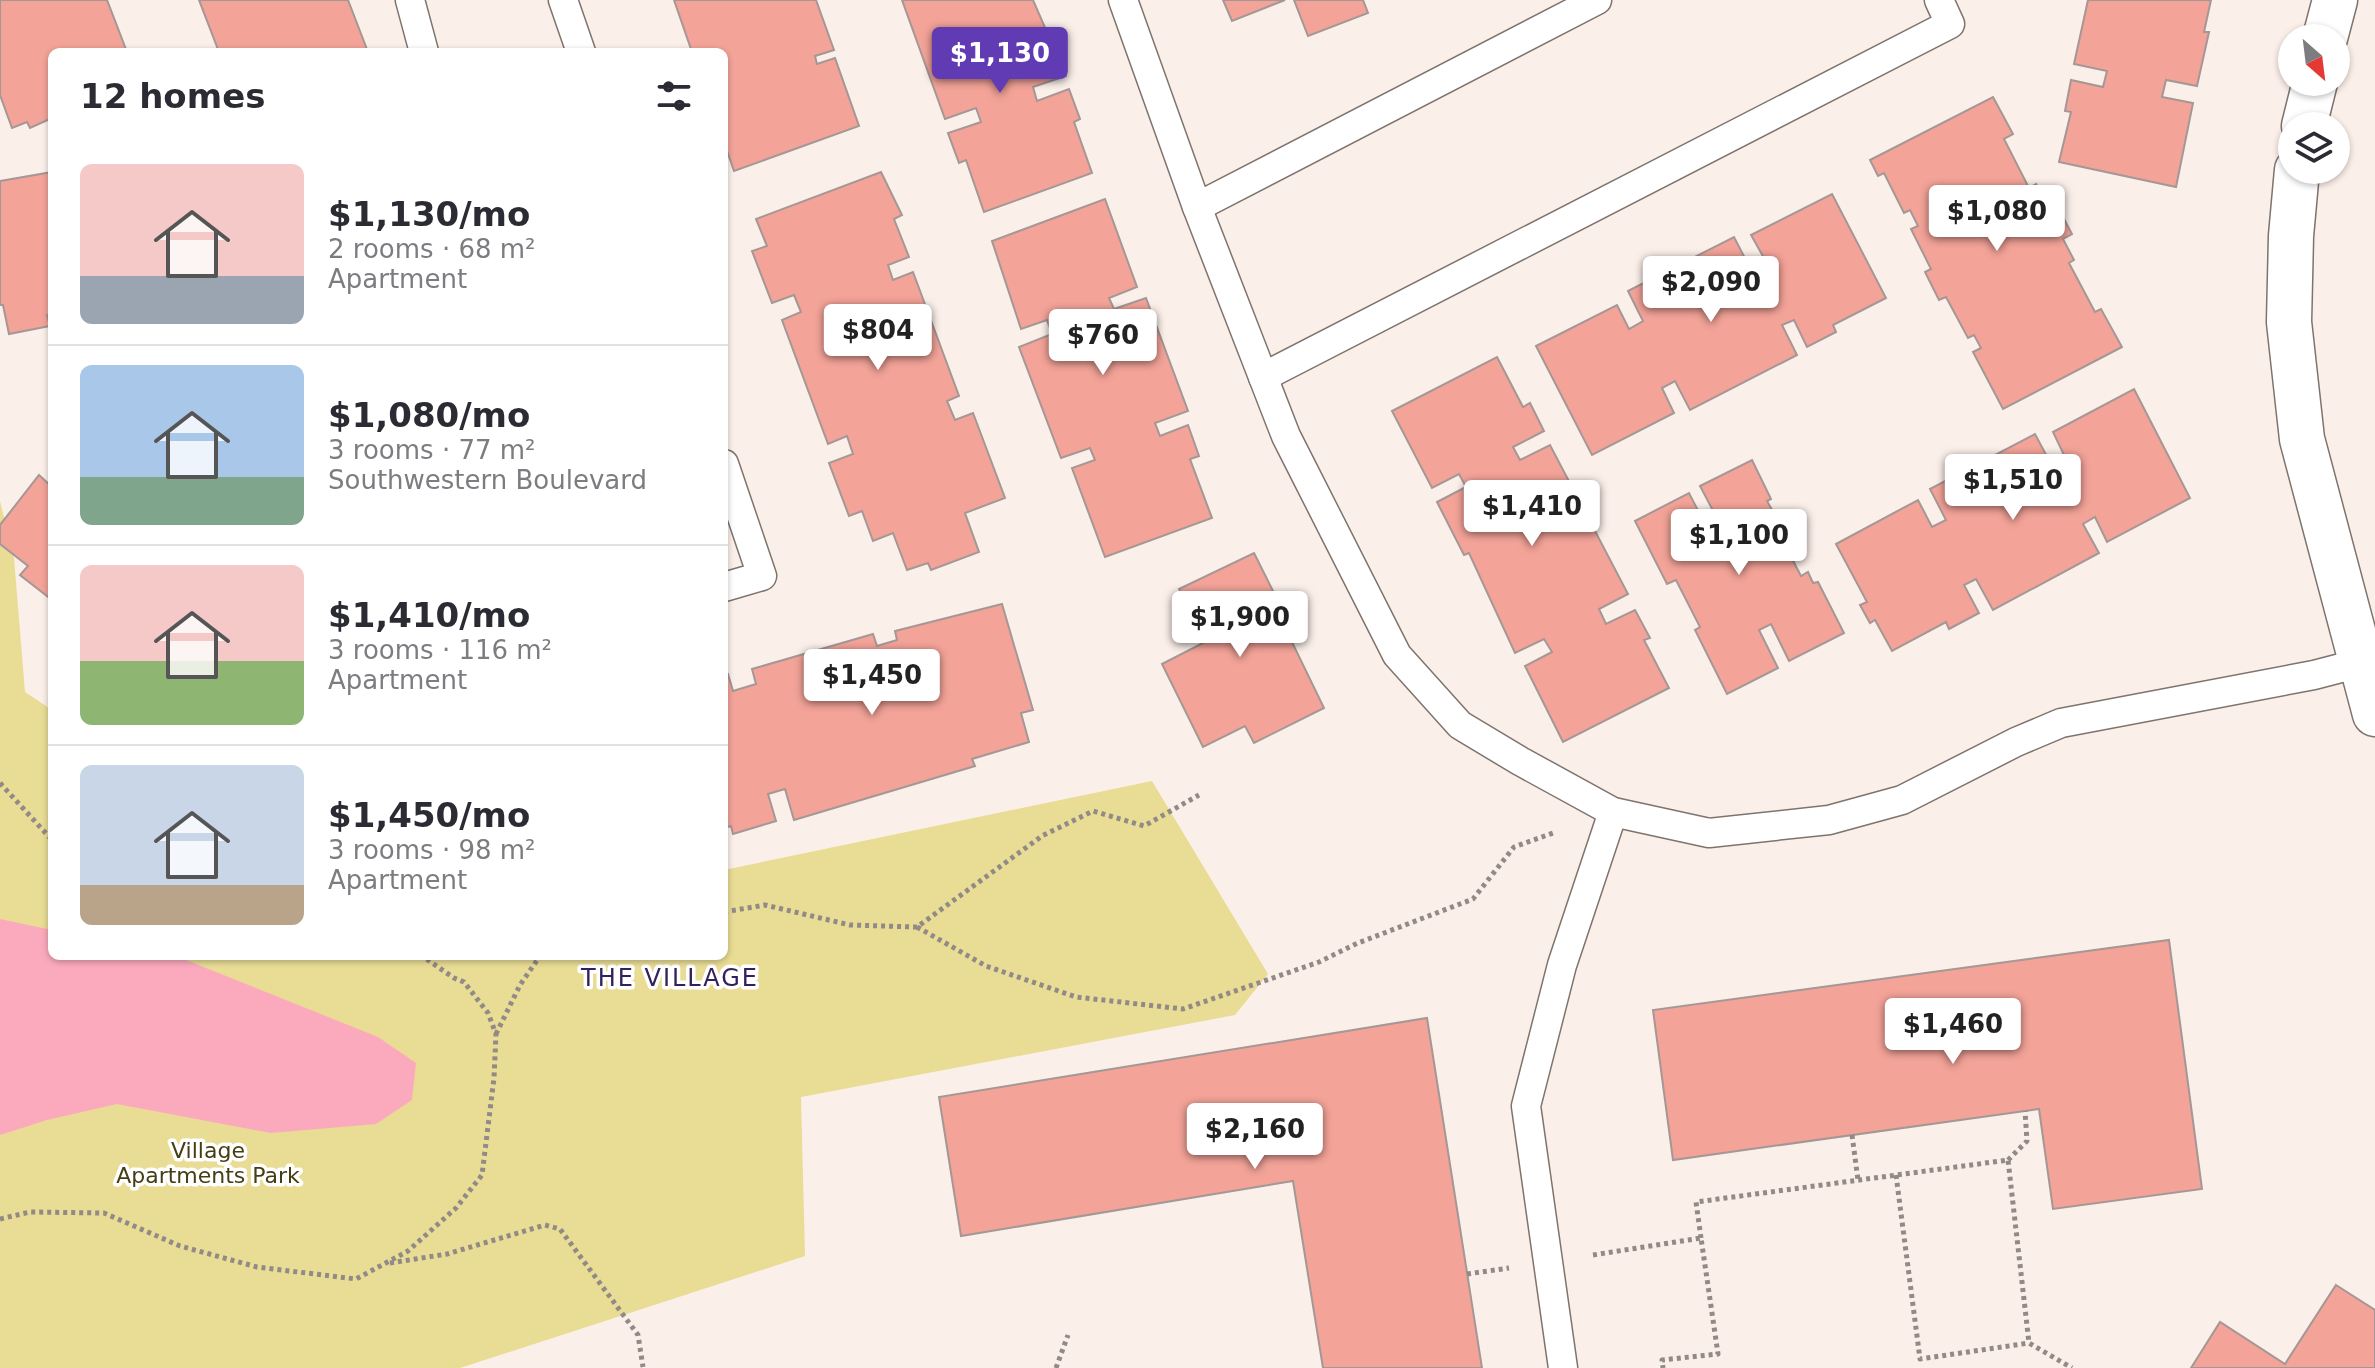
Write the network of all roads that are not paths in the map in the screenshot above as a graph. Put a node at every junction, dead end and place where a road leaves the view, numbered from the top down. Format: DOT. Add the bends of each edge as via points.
graph roads {
  1 [pos="410,0"];
  2 [pos="563,0"];
  3 [pos="1123,0"];
  4 [pos="1597,0"];
  5 [pos="1939,0"];
  6 [pos="2335,0"];
  7 [pos="2329,24"];
  8 [pos="423,48"];
  9 [pos="580,48"];
  10 [pos="2296,184"];
  11 [pos="1197,207"];
  12 [pos="1263,377"];
  13 [pos="728,476"];
  14 [pos="728,586"];
  15 [pos="2367,661"];
  16 [pos="2375,714"];
  17 [pos="1613,812"];
  18 [pos="1563,1368"];
  1 -- 8 [label="lane"];
  2 -- 9 [label="lane"];
  3 -- 11 [label="lane"];
  4 -- 11 [label="lane"];
  5 -- 12 [label="lane" via="1950,24"];
  6 -- 7 [label="street"];
  10 -- 15 [label="street" via="2289,322 2302,439"];
  11 -- 12 [label="lane"];
  12 -- 17 [label="lane" via="1286,436 1397,655 1460,725"];
  13 -- 14 [label="lane" via="762,576"];
  15 -- 16 [label="street"];
  15 -- 17 [label="lane" via="2061,723 1902,800 1829,820 1709,833"];
  17 -- 18 [label="lane" via="1562,965 1526,1106"];
}
